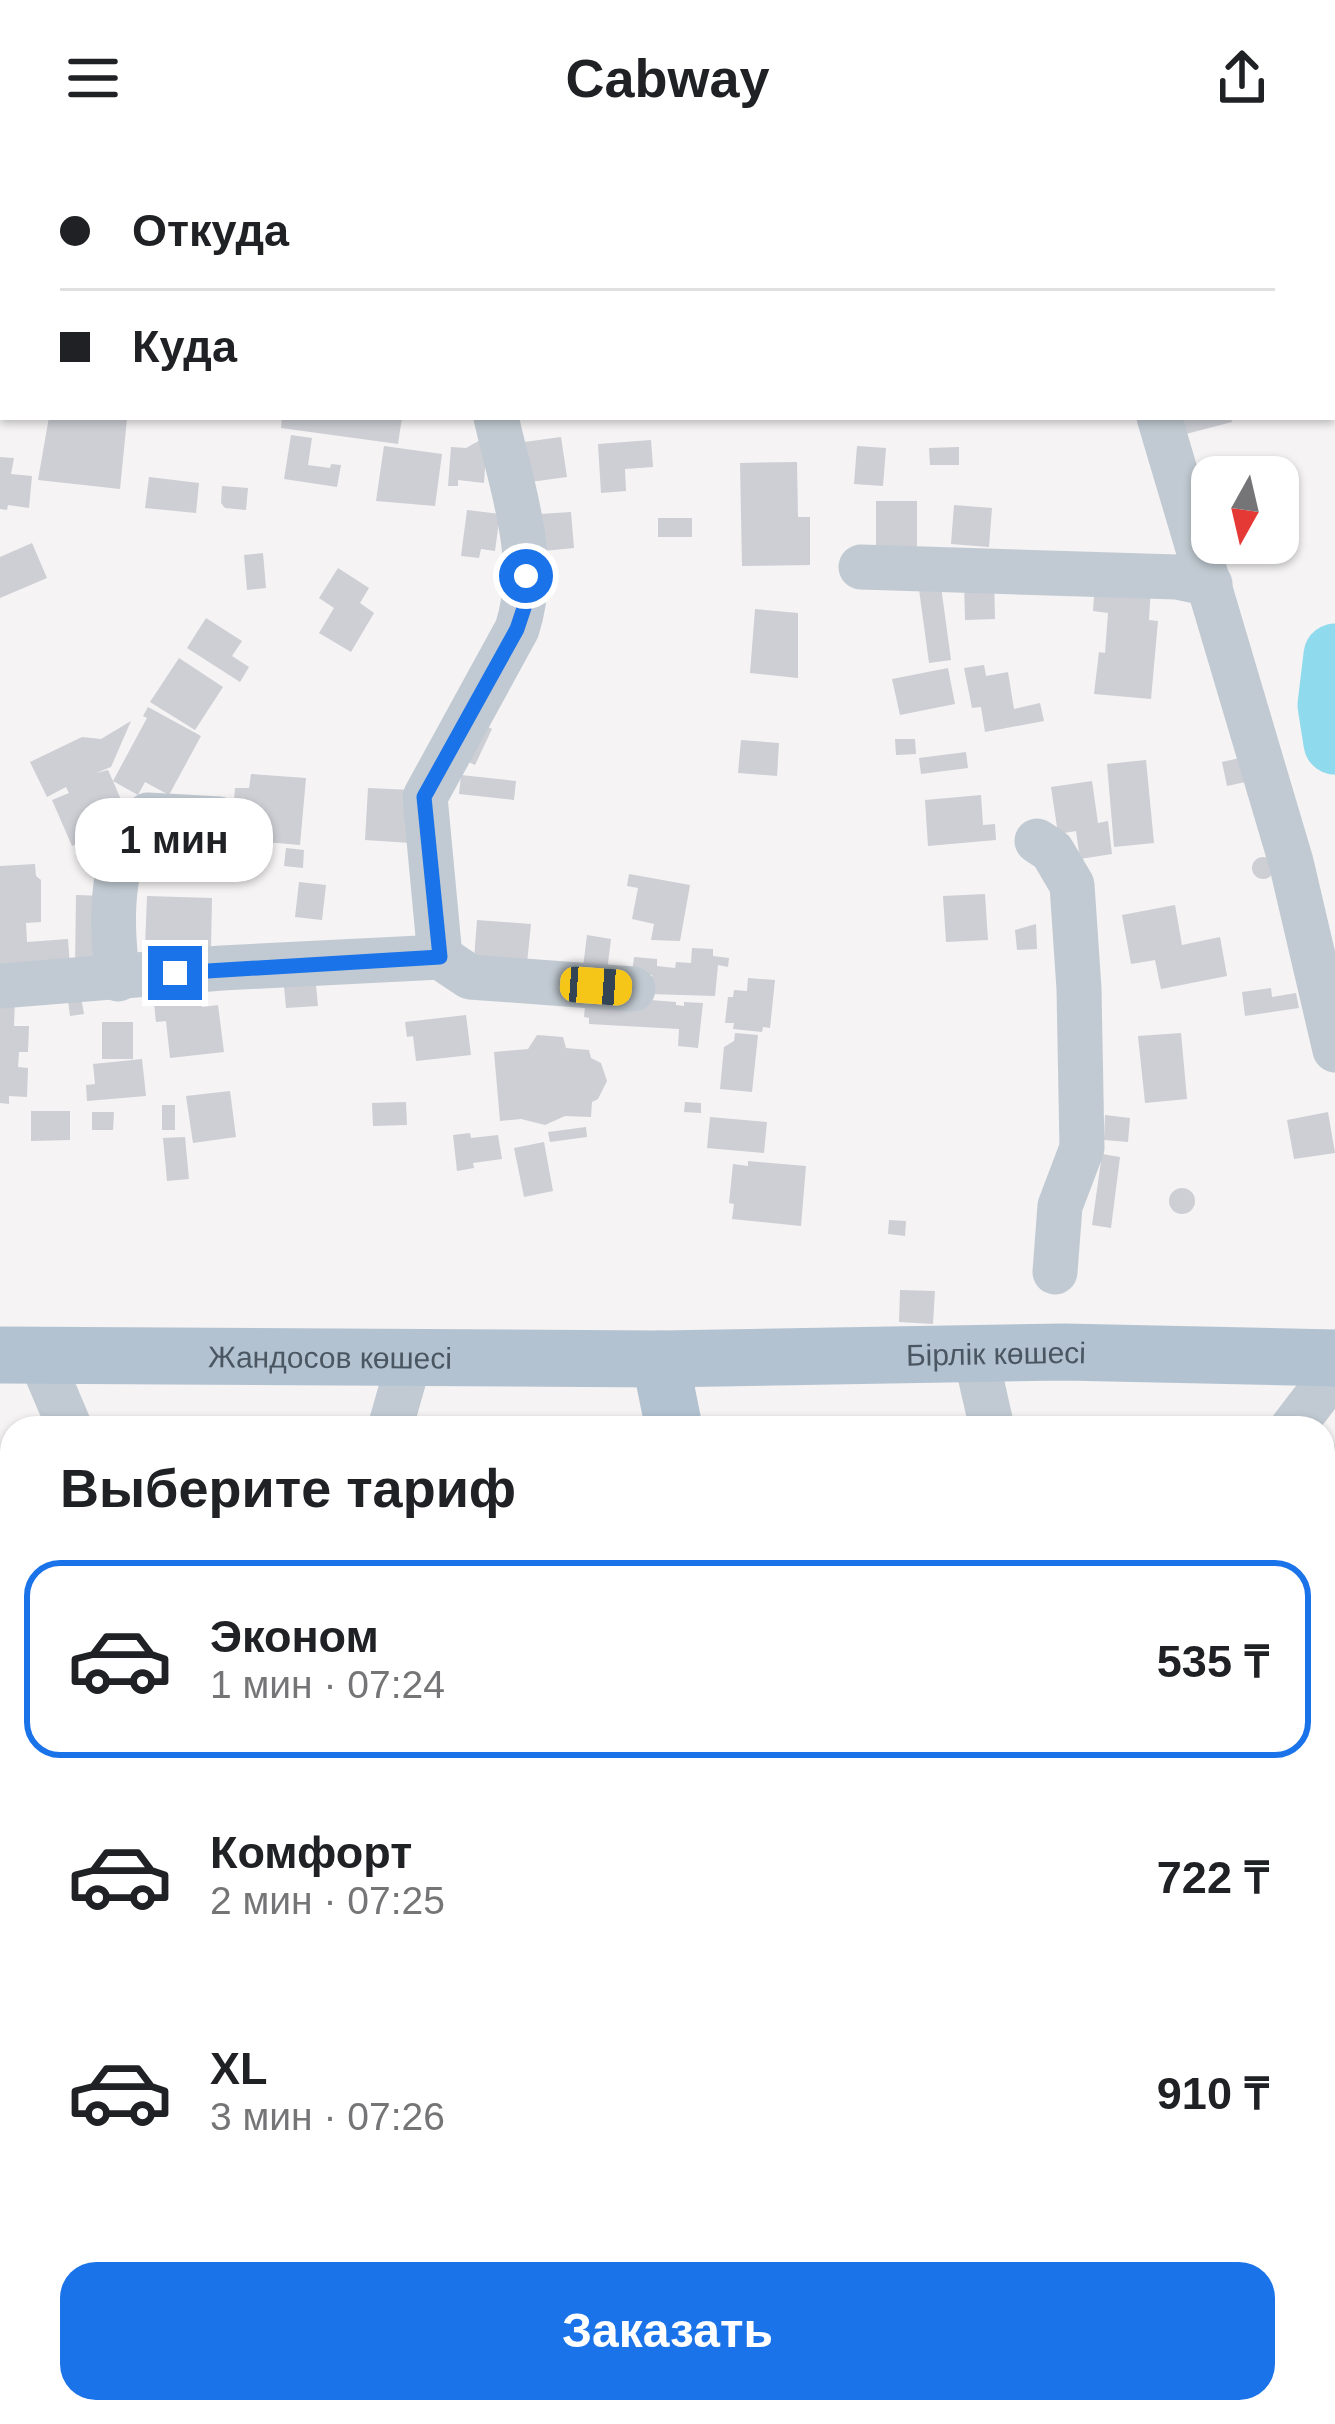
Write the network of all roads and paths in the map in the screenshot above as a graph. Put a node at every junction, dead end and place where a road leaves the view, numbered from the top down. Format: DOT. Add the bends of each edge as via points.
graph roads {
  1 [pos="497,420"];
  2 [pos="1160,420"];
  3 [pos="861,567"];
  4 [pos="1210,584"];
  5 [pos="219,819"];
  6 [pos="1037,841"];
  7 [pos="440,957"];
  8 [pos="118,979"];
  9 [pos="0,986"];
  10 [pos="633,989"];
  11 [pos="1335,1050"];
  12 [pos="1055,1272"];
  13 [pos="975,1353"];
  14 [pos="19,1355"];
  15 [pos="410,1358"];
  16 [pos="1335,1358"];
  17 [pos="660,1359"];
  18 [pos="1335,1372"];
  19 [pos="62,1416"];
  20 [pos="393,1416"];
  21 [pos="672,1416"];
  22 [pos="989,1416"];
  23 [pos="1301,1416"];
  1 -- 7 [label="street" via="526,551 526,602 424,797"];
  2 -- 4 [label="street"];
  3 -- 4 [label="street"];
  4 -- 11 [label="street" via="1291,862"];
  5 -- 8 [label="street" via="148,815 131,830 116,895"];
  6 -- 12 [label="street" via="1052,850 1072,885 1079,989 1082,1148 1060,1206"];
  7 -- 8 [label="street"];
  7 -- 10 [label="street" via="470,977"];
  8 -- 9 [label="street"];
  13 -- 16 [label="main road, Бірлік көшесі"];
  13 -- 17 [label="main road, Бірлік көшесі"];
  13 -- 22 [label="street"];
  14 -- 15 [label="main road, Жандосов көшесі"];
  14 -- 19 [label="street"];
  15 -- 17 [label="main road, Жандосов көшесі"];
  15 -- 20 [label="street"];
  17 -- 21 [label="main road"];
  18 -- 23 [label="street"];
}
